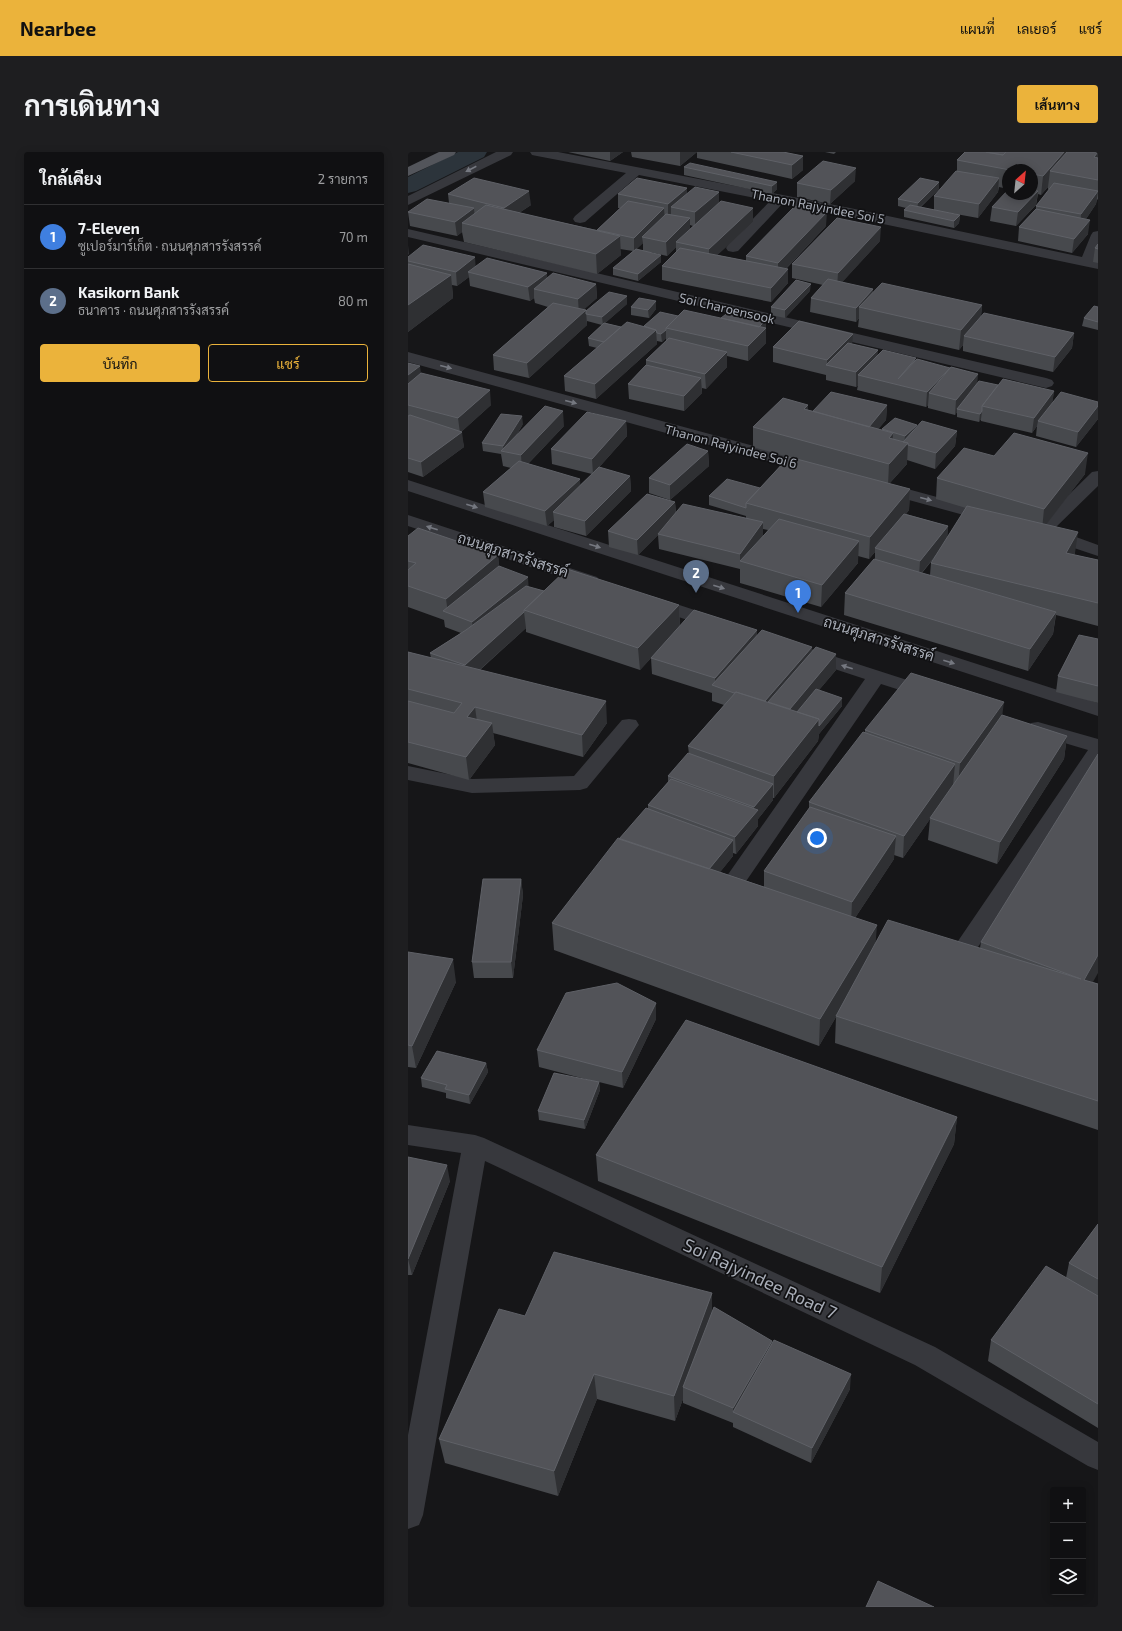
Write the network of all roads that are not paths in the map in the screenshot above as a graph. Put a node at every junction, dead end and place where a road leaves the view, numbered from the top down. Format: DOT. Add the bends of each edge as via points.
graph roads {
  1 [pos="449,152"];
  2 [pos="506,152"];
  3 [pos="537,152"];
  4 [pos="636,170"];
  5 [pos="408,172"];
  6 [pos="780,198"];
  7 [pos="408,201"];
  8 [pos="580,219"];
  9 [pos="408,233"];
  10 [pos="1098,235"];
  11 [pos="733,248"];
  12 [pos="1092,264"];
  13 [pos="408,357"];
  14 [pos="1046,383"];
  15 [pos="830,473"];
  16 [pos="1098,476"];
  17 [pos="868,483"];
  18 [pos="408,485"];
  19 [pos="408,520"];
  20 [pos="1006,521"];
  21 [pos="1098,551"];
  22 [pos="604,586"];
  23 [pos="635,596"];
  24 [pos="733,629"];
  25 [pos="793,649"];
  26 [pos="876,677"];
  27 [pos="950,700"];
  28 [pos="1098,710"];
  29 [pos="1024,723"];
  30 [pos="629,725"];
  31 [pos="1098,746"];
  32 [pos="1098,750"];
  33 [pos="408,773"];
  34 [pos="730,888"];
  35 [pos="964,950"];
  36 [pos="408,1135"];
  37 [pos="475,1145"];
  38 [pos="1098,1457"];
  39 [pos="408,1515"];
  1 -- 5 [label="main road"];
  2 -- 7 [label="street, one-way"];
  3 -- 4 [label="street, Thanon Rajyindee Soi 5"];
  4 -- 6 [label="street, Thanon Rajyindee Soi 5"];
  4 -- 8 [label="street"];
  6 -- 11 [label="street"];
  6 -- 12 [label="street, Thanon Rajyindee Soi 5"];
  9 -- 14 [label="street, Soi Charoensook"];
  10 -- 12 [label="street"];
  13 -- 15 [label="street, Thanon Rajyindee Soi 6, one-way"];
  16 -- 21 [label="street" via="1046,527 1036,530"];
  17 -- 20 [label="street, one-way"];
  18 -- 28 [label="street, ถนนศุภสารรังสรรค์, one-way"];
  22 -- 19 [label="street, ถนนศุภสารรังสรรค์, one-way"];
  23 -- 24 [label="street"];
  26 -- 25 [label="street, one-way"];
  26 -- 27 [label="street"];
  26 -- 34 [label="street"];
  29 -- 31 [label="street"];
  30 -- 33 [label="street" via="580,783 472,786"];
  32 -- 35 [label="street"];
  36 -- 37 [label="street, Soi Rajyindee Road 7"];
  37 -- 38 [label="street, Soi Rajyindee Road 7" via="925,1356"];
  37 -- 39 [label="street"];
}
